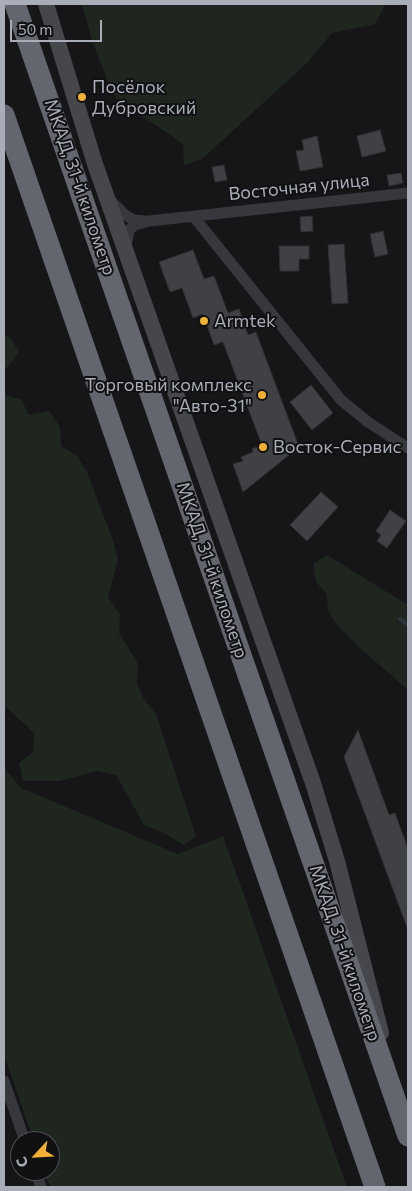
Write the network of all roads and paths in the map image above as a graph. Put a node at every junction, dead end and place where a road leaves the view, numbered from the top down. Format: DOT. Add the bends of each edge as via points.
graph roads {
  1 [pos="15,4"];
  2 [pos="42,4"];
  3 [pos="46,4"];
  4 [pos="58,46"];
  5 [pos="4,115"];
  6 [pos="106,193"];
  7 [pos="408,193"];
  8 [pos="194,216"];
  9 [pos="150,221"];
  10 [pos="126,250"];
  11 [pos="408,448"];
  12 [pos="4,1081"];
  13 [pos="395,1099"];
  14 [pos="22,1131"];
  15 [pos="408,1136"];
  16 [pos="375,1187"];
  1 -- 13 [label="highway, МКАД, 31-й километр"];
  2 -- 4 [label="main road"];
  3 -- 4 [label="main road"];
  4 -- 6 [label="main road"];
  5 -- 16 [label="highway"];
  6 -- 9 [label="street" via="125,215 134,220"];
  6 -- 10 [label="main road"];
  7 -- 8 [label="street, Восточная улица"];
  8 -- 9 [label="street, Восточная улица"];
  8 -- 11 [label="street" via="342,400"];
  9 -- 10 [label="street" via="129,230"];
  10 -- 13 [label="main road" via="313,783 370,986"];
  12 -- 14 [label="street"];
  13 -- 15 [label="highway, МКАД, 31-й километр"];
}
